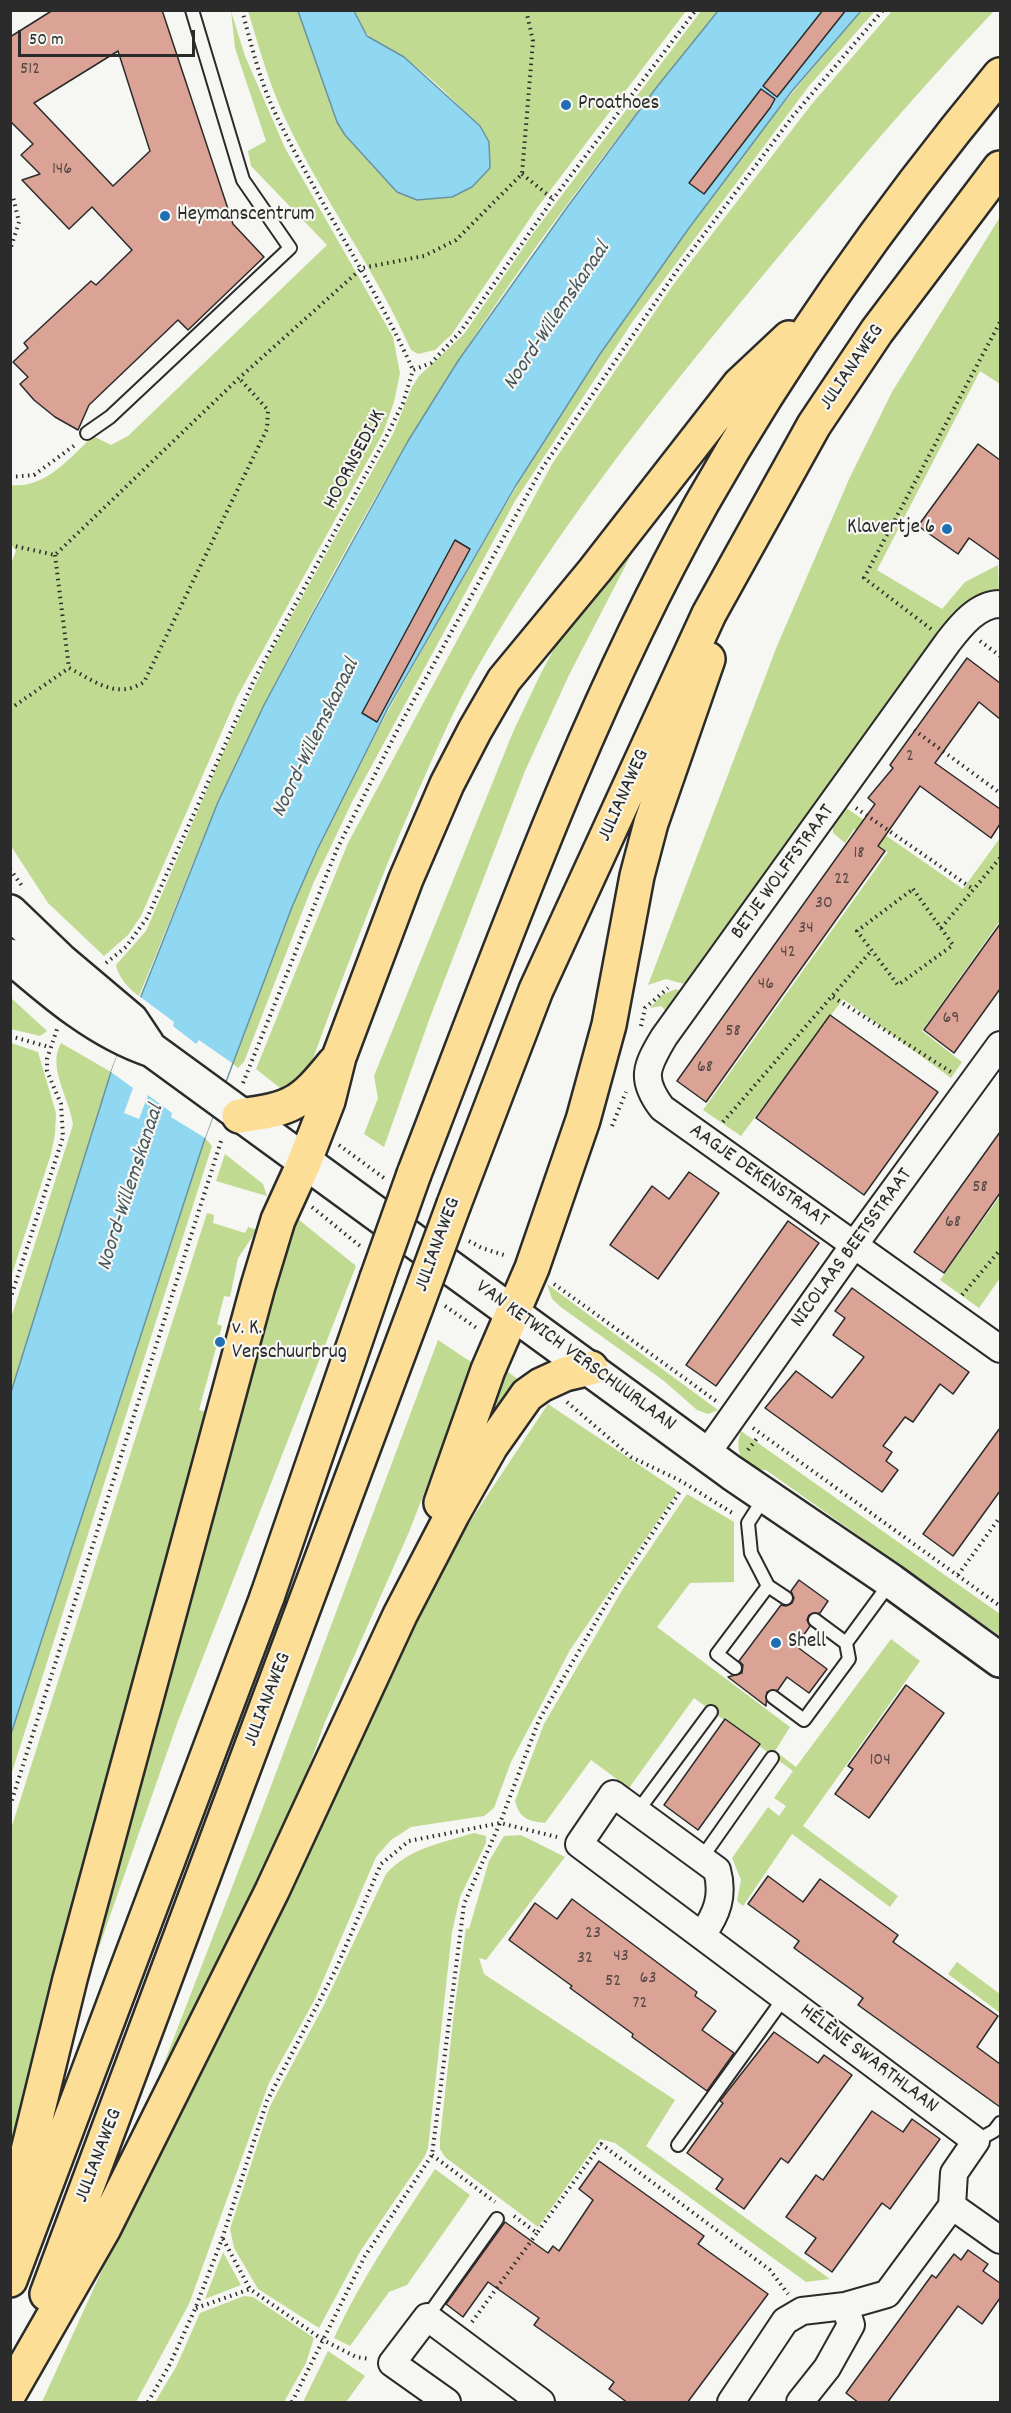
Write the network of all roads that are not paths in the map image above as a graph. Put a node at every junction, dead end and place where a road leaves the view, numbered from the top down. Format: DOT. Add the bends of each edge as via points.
graph roads {
  1 [pos="192,10"];
  2 [pos="1000,75"];
  3 [pos="1000,168"];
  4 [pos="827,301"];
  5 [pos="87,433"];
  6 [pos="756,529"];
  7 [pos="1000,604"];
  8 [pos="15,936"];
  9 [pos="1000,1045"];
  10 [pos="339,1057"];
  11 [pos="662,1108"];
  12 [pos="228,1117"];
  13 [pos="298,1177"];
  14 [pos="854,1245"];
  15 [pos="513,1312"];
  16 [pos="1000,1349"];
  17 [pos="591,1368"];
  18 [pos="707,1453"];
  19 [pos="765,1497"];
  20 [pos="891,1581"];
  21 [pos="768,1586"];
  22 [pos="786,1598"];
  23 [pos="400,1615"];
  24 [pos="815,1620"];
  25 [pos="846,1642"];
  26 [pos="1000,1660"];
  27 [pos="735,1668"];
  28 [pos="773,1697"];
  29 [pos="711,1712"];
  30 [pos="772,1758"];
  31 [pos="637,1812"];
  32 [pos="701,1859"];
  33 [pos="702,1935"];
  34 [pos="784,1998"];
  35 [pos="1000,2123"];
  36 [pos="976,2141"];
  37 [pos="678,2145"];
  38 [pos="952,2206"];
  39 [pos="498,2219"];
  40 [pos="10,2234"];
  41 [pos="1000,2240"];
  42 [pos="10,2280"];
  43 [pos="845,2306"];
  44 [pos="426,2317"];
  45 [pos="10,2390"];
  46 [pos="447,2403"];
  47 [pos="540,2403"];
  48 [pos="731,2403"];
  49 [pos="800,2403"];
  1 -- 5 [label="lane" via="243,180 290,248 110,417"];
  2 -- 4 [label="highway, JULIANAWEG" via="878,229"];
  3 -- 6 [label="highway, JULIANAWEG" via="877,331 814,425"];
  4 -- 10 [label="highway" via="741,384 596,570 504,680 427,828"];
  4 -- 42 [label="highway, JULIANAWEG, bridge" via="702,504 605,697 400,1177 377,1278 267,1597"];
  6 -- 15 [label="highway" via="651,823 592,1090 532,1268"];
  6 -- 45 [label="highway, JULIANAWEG, bridge" via="708,614 536,990 428,1305"];
  7 -- 11 [label="street, BETJE WOLFFSTRAAT" via="981,608 948,642 664,1037 646,1076 648,1090"];
  8 -- 12 [label="main road, VAN KETWICH VERSCHUURLAAN"];
  9 -- 14 [label="street, NICOLAAS BEETSSTRAAT"];
  10 -- 12 [label="highway" via="311,1092 286,1108"];
  10 -- 13 [label="highway"];
  11 -- 14 [label="street, AAGJE DEKENSTRAAT"];
  12 -- 13 [label="main road, VAN KETWICH VERSCHUURLAAN"];
  13 -- 15 [label="main road, VAN KETWICH VERSCHUURLAAN"];
  13 -- 40 [label="highway" via="278,1220 258,1286 70,1979"];
  14 -- 16 [label="street, AAGJE DEKENSTRAAT"];
  14 -- 18 [label="street, NICOLAAS BEETSSTRAAT"];
  15 -- 17 [label="main road, VAN KETWICH VERSCHUURLAAN"];
  15 -- 23 [label="highway"];
  17 -- 18 [label="main road, VAN KETWICH VERSCHUURLAAN"];
  17 -- 23 [label="highway" via="546,1382 527,1395 491,1446"];
  18 -- 19 [label="main road, VAN KETWICH VERSCHUURLAAN"];
  19 -- 20 [label="main road, VAN KETWICH VERSCHUURLAAN"];
  19 -- 21 [label="lane" via="748,1522 751,1553"];
  20 -- 25 [label="lane"];
  20 -- 26 [label="main road, VAN KETWICH VERSCHUURLAAN"];
  21 -- 22 [label="lane"];
  21 -- 27 [label="lane" via="717,1654"];
  23 -- 45 [label="highway" via="272,1891 104,2228"];
  24 -- 25 [label="lane"];
  25 -- 28 [label="lane" via="849,1659 804,1720"];
  29 -- 31 [label="lane"];
  30 -- 32 [label="lane"];
  31 -- 32 [label="street"];
  31 -- 33 [label="street, HÉLÈNE SWARTHLAAN" via="613,1794 579,1844"];
  32 -- 33 [label="street" via="717,1870 721,1884 715,1917"];
  33 -- 34 [label="street, HÉLÈNE SWARTHLAAN"];
  34 -- 36 [label="street, HÉLÈNE SWARTHLAAN"];
  34 -- 37 [label="lane"];
  35 -- 36 [label="lane"];
  36 -- 38 [label="street" via="954,2173"];
  38 -- 41 [label="street"];
  38 -- 43 [label="street" via="887,2294"];
  39 -- 44 [label="lane"];
  43 -- 48 [label="street" via="802,2311 785,2321"];
  43 -- 49 [label="street" via="851,2325 827,2368"];
  44 -- 46 [label="street" via="392,2363"];
  44 -- 47 [label="street"];
}
